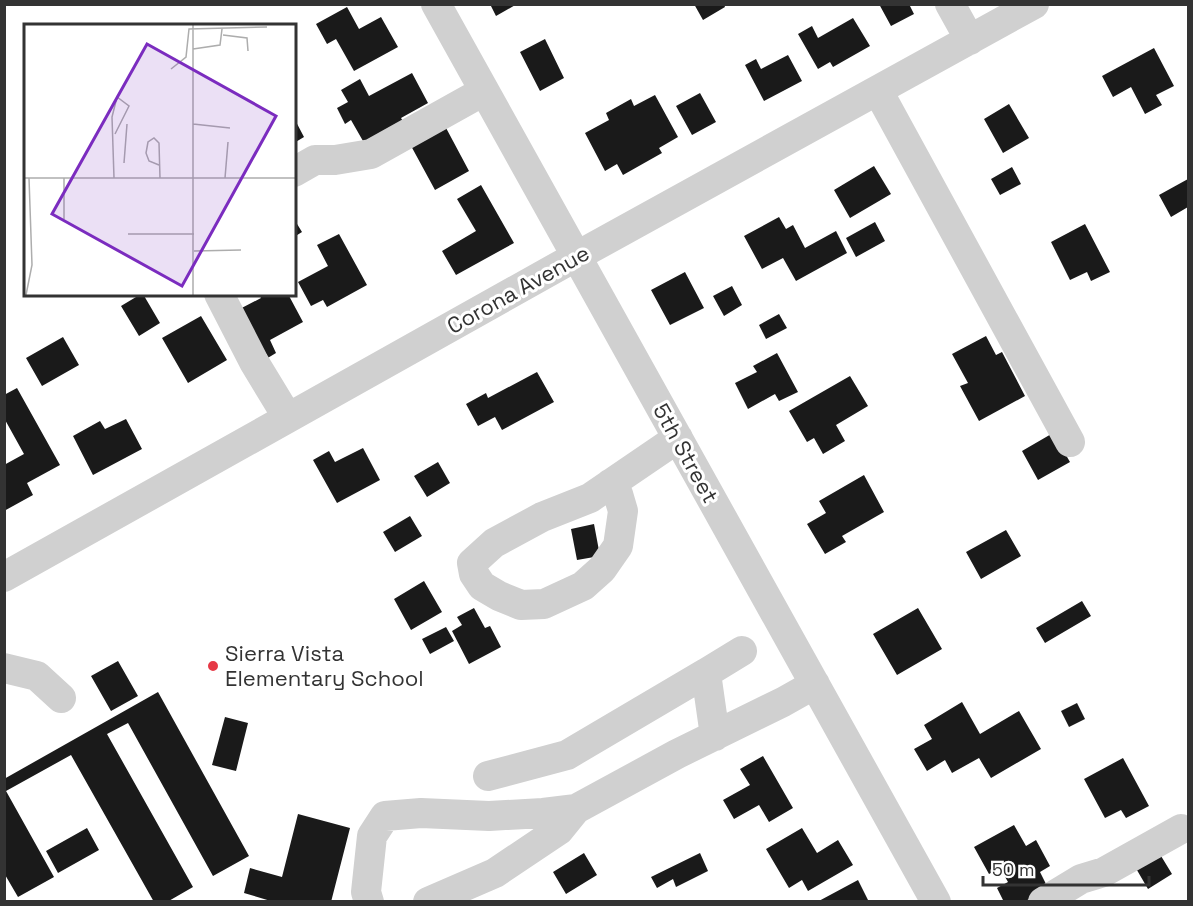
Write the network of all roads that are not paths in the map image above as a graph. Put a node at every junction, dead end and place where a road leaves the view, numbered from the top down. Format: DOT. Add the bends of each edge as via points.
graph roads {
  1 [pos="436,4"];
  2 [pos="950,4"];
  3 [pos="1034,4"];
  4 [pos="970,40"];
  5 [pos="484,91"];
  6 [pos="878,91"];
  7 [pos="296,171"];
  8 [pos="577,256"];
  9 [pos="220,296"];
  10 [pos="288,418"];
  11 [pos="678,438"];
  12 [pos="1070,442"];
  13 [pos="610,484"];
  14 [pos="4,577"];
  15 [pos="742,651"];
  16 [pos="4,668"];
  17 [pos="706,673"];
  18 [pos="815,684"];
  19 [pos="61,698"];
  20 [pos="715,736"];
  21 [pos="488,776"];
  22 [pos="576,809"];
  23 [pos="1181,829"];
  24 [pos="369,902"];
  25 [pos="428,902"];
  26 [pos="936,902"];
  27 [pos="1042,902"];
  1 -- 5 [label="street, 5th Street"];
  2 -- 4 [label="street"];
  3 -- 4 [label="street, Corona Avenue"];
  4 -- 6 [label="street, Corona Avenue"];
  5 -- 7 [label="street" via="371,154 315,160"];
  5 -- 8 [label="street, 5th Street"];
  6 -- 8 [label="street, Corona Avenue"];
  6 -- 12 [label="street"];
  8 -- 10 [label="street, Corona Avenue"];
  8 -- 11 [label="street, 5th Street"];
  9 -- 10 [label="street"];
  10 -- 14 [label="street, Corona Avenue"];
  11 -- 13 [label="street"];
  11 -- 18 [label="street, 5th Street"];
  13 -- 13 [label="street" via="590,498 542,517 494,543 472,563 482,586 521,605 544,604 583,586 602,569 618,546 623,511"];
  15 -- 17 [label="street"];
  16 -- 19 [label="street" via="37,676"];
  17 -- 20 [label="street"];
  17 -- 21 [label="street" via="567,755"];
  18 -- 20 [label="street"];
  18 -- 26 [label="street, 5th Street"];
  20 -- 22 [label="street"];
  22 -- 24 [label="street" via="489,816 384,816 372,836 366,892"];
  22 -- 25 [label="street" via="559,830 495,873"];
  23 -- 27 [label="street"];
}
